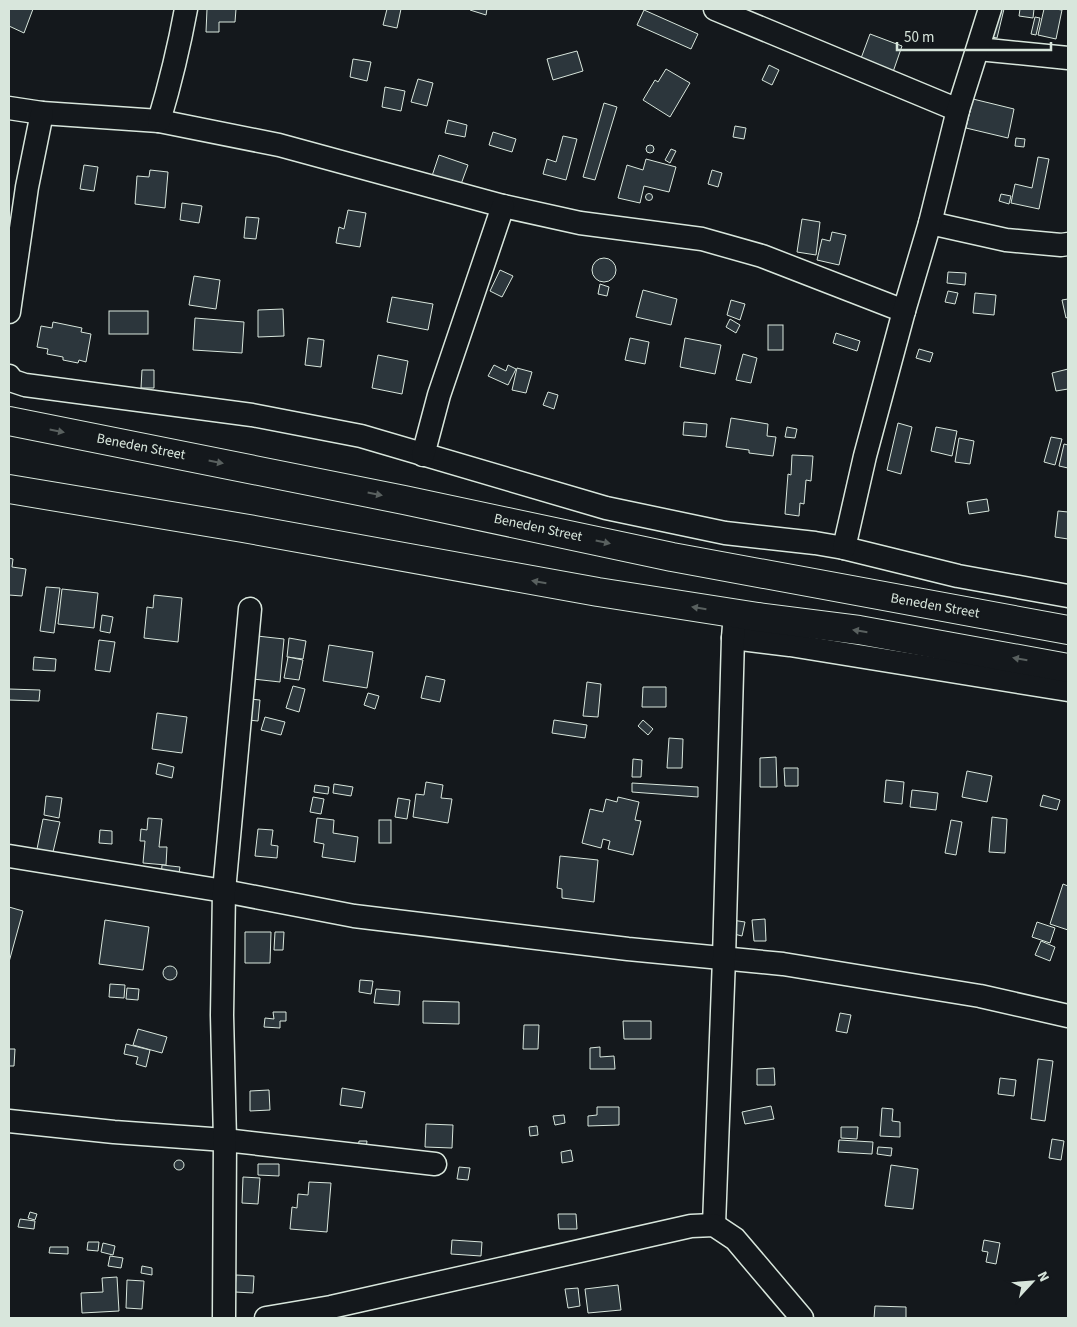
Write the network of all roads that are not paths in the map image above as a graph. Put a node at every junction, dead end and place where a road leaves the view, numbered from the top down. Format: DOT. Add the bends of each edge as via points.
graph roads {
  1 [pos="186,9"];
  2 [pos="715,9"];
  3 [pos="990,9"];
  4 [pos="978,49"];
  5 [pos="1068,58"];
  6 [pos="9,108"];
  7 [pos="958,110"];
  8 [pos="42,113"];
  9 [pos="159,121"];
  10 [pos="503,206"];
  11 [pos="930,223"];
  12 [pos="1068,244"];
  13 [pos="904,311"];
  14 [pos="9,312"];
  15 [pos="9,376"];
  16 [pos="9,421"];
  17 [pos="423,455"];
  18 [pos="9,489"];
  19 [pos="844,548"];
  20 [pos="1068,596"];
  21 [pos="250,609"];
  22 [pos="734,626"];
  23 [pos="1068,630"];
  24 [pos="1068,668"];
  25 [pos="1068,690"];
  26 [pos="9,856"];
  27 [pos="224,891"];
  28 [pos="724,958"];
  29 [pos="1068,1016"];
  30 [pos="9,1121"];
  31 [pos="226,1140"];
  32 [pos="435,1164"];
  33 [pos="714,1226"];
  34 [pos="224,1318"];
  35 [pos="266,1318"];
  36 [pos="802,1318"];
  1 -- 9 [label="street" via="177,58"];
  2 -- 7 [label="street"];
  3 -- 4 [label="street"];
  4 -- 5 [label="street"];
  4 -- 7 [label="street"];
  6 -- 8 [label="street"];
  7 -- 11 [label="street"];
  8 -- 9 [label="street"];
  8 -- 14 [label="street" via="27,187"];
  9 -- 10 [label="street" via="279,145"];
  10 -- 13 [label="street" via="580,223 702,239 762,256"];
  10 -- 17 [label="street" via="439,396"];
  11 -- 12 [label="street" via="1006,240"];
  11 -- 13 [label="street"];
  13 -- 19 [label="street"];
  15 -- 17 [label="street" via="25,385 252,415 352,434"];
  16 -- 23 [label="main road, Beneden Street, one-way" via="394,498 672,558"];
  17 -- 19 [label="street" via="606,508 725,533"];
  22 -- 18 [label="main road, one-way" via="588,591 262,531"];
  19 -- 20 [label="street" via="958,576"];
  21 -- 27 [label="street"];
  24 -- 22 [label="main road, one-way" via="858,630"];
  22 -- 25 [label="street" via="800,647"];
  22 -- 28 [label="street"];
  26 -- 27 [label="street"];
  27 -- 28 [label="street" via="354,916"];
  27 -- 31 [label="street" via="222,1015"];
  28 -- 29 [label="street" via="783,964 980,996"];
  28 -- 33 [label="street"];
  30 -- 31 [label="street"];
  31 -- 32 [label="street"];
  31 -- 34 [label="street"];
  33 -- 35 [label="street" via="691,1226 331,1307"];
  33 -- 36 [label="street" via="735,1239"];
}
